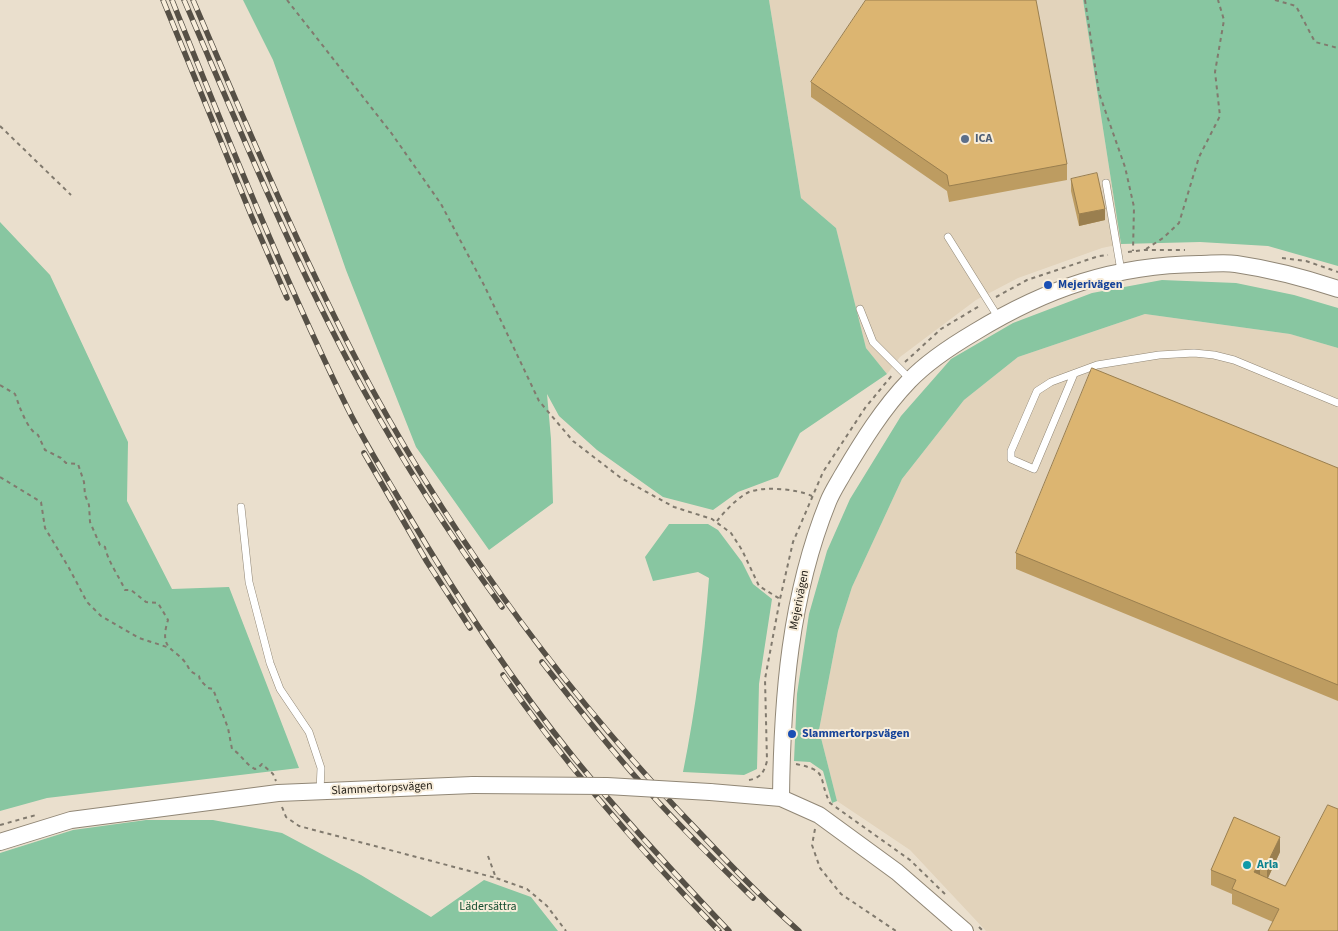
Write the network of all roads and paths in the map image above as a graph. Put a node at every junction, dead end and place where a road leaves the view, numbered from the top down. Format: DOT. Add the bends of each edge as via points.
graph roads {
  1 [pos="288,0"];
  2 [pos="1085,0"];
  3 [pos="1218,0"];
  4 [pos="1275,0"];
  5 [pos="1338,48"];
  6 [pos="0,126"];
  7 [pos="1106,183"];
  8 [pos="71,195"];
  9 [pos="948,237"];
  10 [pos="1144,250"];
  11 [pos="1189,250"];
  12 [pos="1133,251"];
  13 [pos="1118,253"];
  14 [pos="1279,257"];
  15 [pos="1121,271"];
  16 [pos="1338,272"];
  17 [pos="1338,289"];
  18 [pos="988,301"];
  19 [pos="860,310"];
  20 [pos="998,317"];
  21 [pos="904,374"];
  22 [pos="1074,374"];
  23 [pos="0,385"];
  24 [pos="1338,403"];
  25 [pos="0,476"];
  26 [pos="813,496"];
  27 [pos="241,507"];
  28 [pos="716,522"];
  29 [pos="780,599"];
  30 [pos="167,647"];
  31 [pos="774,761"];
  32 [pos="748,780"];
  33 [pos="277,789"];
  34 [pos="320,792"];
  35 [pos="781,798"];
  36 [pos="820,816"];
  37 [pos="0,842"];
  38 [pos="488,856"];
  39 [pos="496,878"];
  40 [pos="950,898"];
  41 [pos="971,928"];
  42 [pos="566,931"];
  43 [pos="896,931"];
  44 [pos="983,931"];
  1 -- 28 [label="path" via="392,134 441,204 485,286 539,400 573,441 621,478 674,507"];
  2 -- 12 [label="path" via="1100,93 1134,207"];
  3 -- 10 [label="path" via="1224,20 1215,72 1220,116 1199,157 1179,223"];
  4 -- 5 [label="path" via="1296,6 1315,42"];
  6 -- 8 [label="path"];
  7 -- 13 [label="lane"];
  9 -- 18 [label="lane"];
  10 -- 11 [label="path"];
  10 -- 12 [label="path"];
  12 -- 13 [label="path"];
  13 -- 15 [label="lane"];
  13 -- 18 [label="path" via="1099,256 1027,280"];
  14 -- 16 [label="path" via="1306,261"];
  15 -- 17 [label="street, Mejerivägen" via="1167,265 1234,264"];
  15 -- 20 [label="street, Mejerivägen" via="1048,293"];
  18 -- 20 [label="lane"];
  18 -- 21 [label="path" via="941,329"];
  19 -- 21 [label="lane" via="873,342"];
  20 -- 21 [label="street, Mejerivägen"];
  21 -- 26 [label="path" via="865,408 823,472"];
  21 -- 31 [label="street, Mejerivägen" via="829,500 809,555 790,653 783,723"];
  22 -- 22 [label="lane" via="1034,469 1011,459 1011,451 1037,390"];
  22 -- 24 [label="lane" via="1097,365 1159,355 1214,355 1234,360"];
  23 -- 30 [label="path" via="16,394 19,408 38,435 44,450 66,463 78,464 90,522 100,545 105,547 106,556 125,590 131,590 146,602 158,603 168,620 164,632"];
  25 -- 30 [label="path" via="41,502 45,528 87,602 101,616 139,638"];
  26 -- 28 [label="path" via="774,488 750,492"];
  26 -- 29 [label="path" via="793,542"];
  27 -- 34 [label="lane" via="249,582 270,663 280,690 309,732 321,768"];
  28 -- 29 [label="path" via="731,533 759,586"];
  29 -- 31 [label="path" via="765,679"];
  30 -- 33 [label="path" via="186,661 190,671 199,676 208,688 213,689 228,728 232,749 255,769 262,764 273,774"];
  31 -- 32 [label="path" via="764,773"];
  31 -- 35 [label="street, Mejerivägen"];
  31 -- 40 [label="path" via="815,768 830,803 910,860"];
  33 -- 34 [label="street, Slammertorpsvägen"];
  33 -- 37 [label="street, Slammertorpsvägen" via="71,820"];
  33 -- 39 [label="path" via="286,817 299,826"];
  34 -- 35 [label="street, Slammertorpsvägen, bridge" via="474,785 607,786"];
  35 -- 36 [label="street, Slammertorpsvägen"];
  36 -- 41 [label="street, Slammertorpsvägen"];
  36 -- 43 [label="path" via="812,845 820,868 841,894"];
  38 -- 39 [label="path"];
  39 -- 42 [label="path" via="527,889 547,906"];
  41 -- 44 [label="path"];
}
